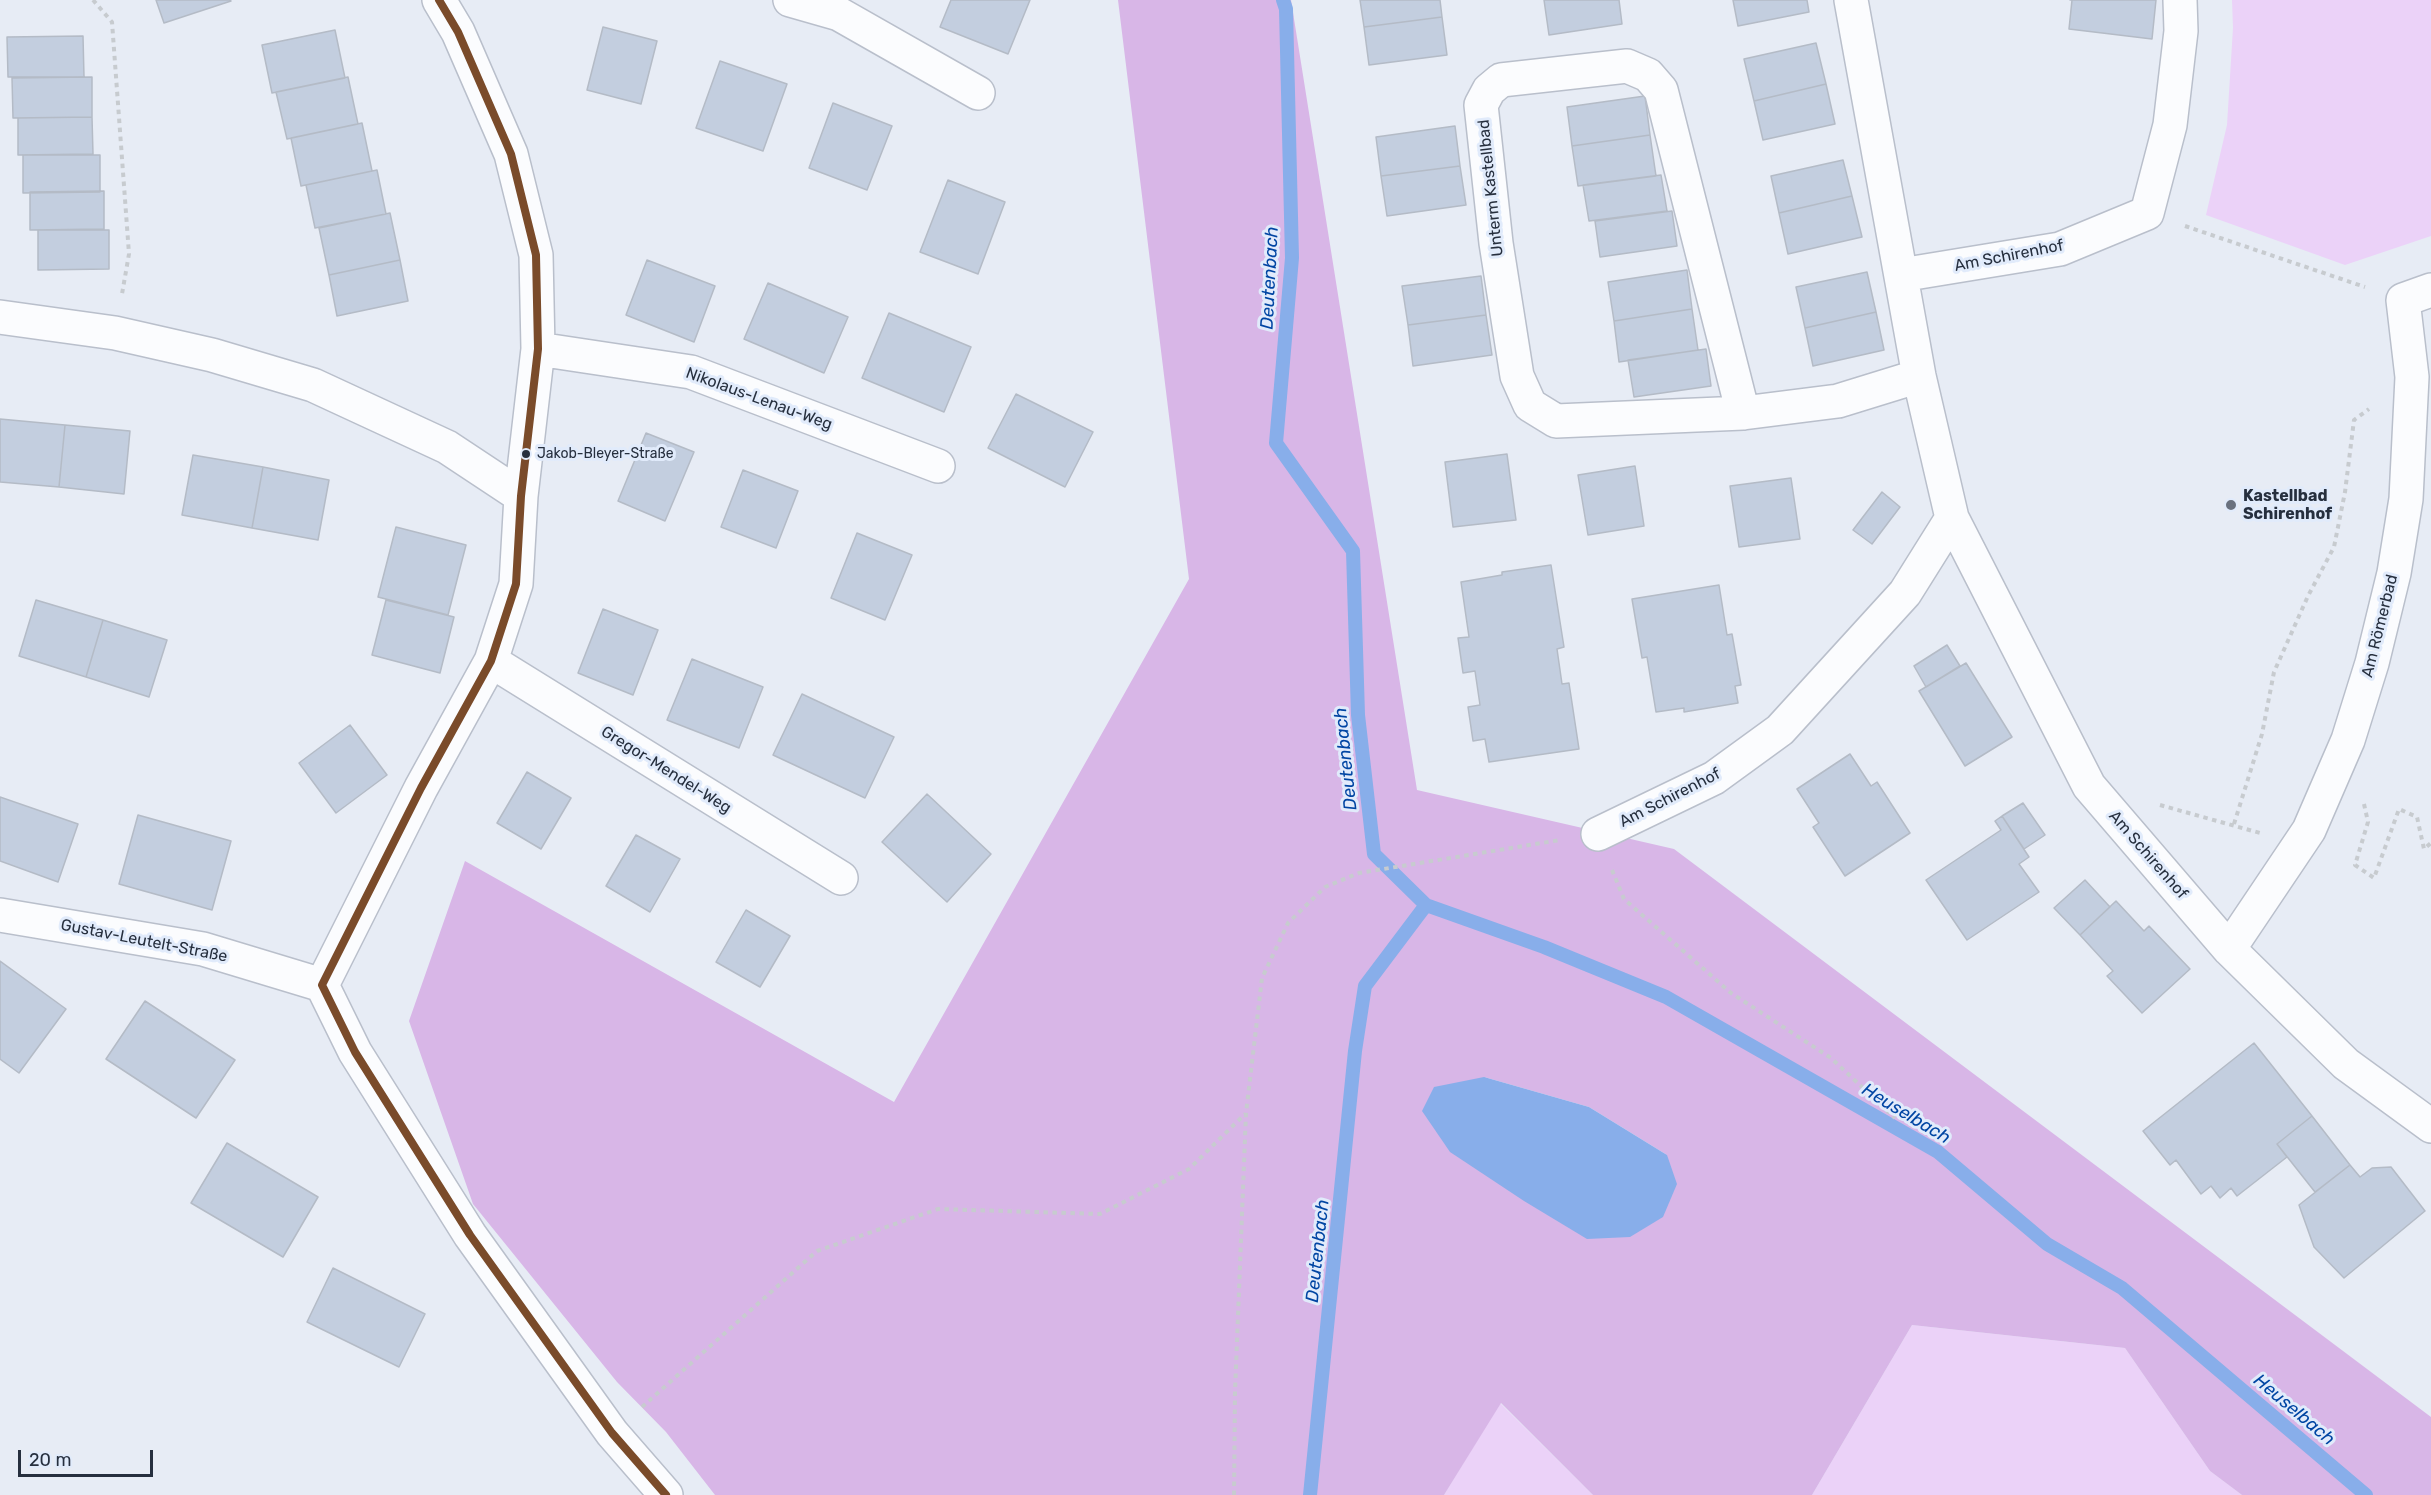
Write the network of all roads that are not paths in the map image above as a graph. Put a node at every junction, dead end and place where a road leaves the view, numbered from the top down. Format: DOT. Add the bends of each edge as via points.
graph roads {
  1 [pos="439,0"];
  2 [pos="790,0"];
  3 [pos="1851,0"];
  4 [pos="2180,0"];
  5 [pos="978,93"];
  6 [pos="1901,275"];
  7 [pos="2417,295"];
  8 [pos="0,317"];
  9 [pos="538,349"];
  10 [pos="1919,376"];
  11 [pos="1743,413"];
  12 [pos="938,466"];
  13 [pos="521,496"];
  14 [pos="1952,518"];
  15 [pos="491,661"];
  16 [pos="1598,834"];
  17 [pos="841,878"];
  18 [pos="0,915"];
  19 [pos="2229,949"];
  20 [pos="322,985"];
  21 [pos="2431,1125"];
  22 [pos="666,1495"];
  1 -- 9 [label="street" via="458,32 511,154 536,255"];
  2 -- 5 [label="street" via="838,14"];
  3 -- 6 [label="street, Am Schirenhof"];
  4 -- 6 [label="street, Am Schirenhof" via="2181,31 2170,125 2147,213 2060,249"];
  6 -- 10 [label="street, Am Schirenhof"];
  7 -- 19 [label="street, Am Römerbad" via="2406,499 2394,573 2372,663 2348,740 2309,830"];
  8 -- 13 [label="street" via="115,333 212,355 313,385 447,447"];
  9 -- 12 [label="street, Nikolaus-Lenau-Weg" via="691,372"];
  9 -- 13 [label="street"];
  10 -- 11 [label="street, Unterm Kastellbad" via="1838,401"];
  10 -- 14 [label="street, Am Schirenhof"];
  11 -- 11 [label="street, Unterm Kastellbad" via="1556,421 1530,405 1517,375 1508,320 1481,105 1488,90 1501,80 1627,66 1648,75 1661,90"];
  13 -- 15 [label="street" via="516,584"];
  14 -- 16 [label="street, Am Schirenhof" via="1905,593 1780,730 1714,778"];
  14 -- 19 [label="street, Am Schirenhof" via="2089,786"];
  15 -- 17 [label="street, Gregor-Mendel-Weg"];
  15 -- 20 [label="street" via="421,788"];
  18 -- 20 [label="street, Gustav-Leutelt-Straße" via="203,949"];
  19 -- 21 [label="street, Am Schirenhof" via="2346,1064"];
  20 -- 22 [label="street" via="355,1052 470,1235 612,1433"];
}
